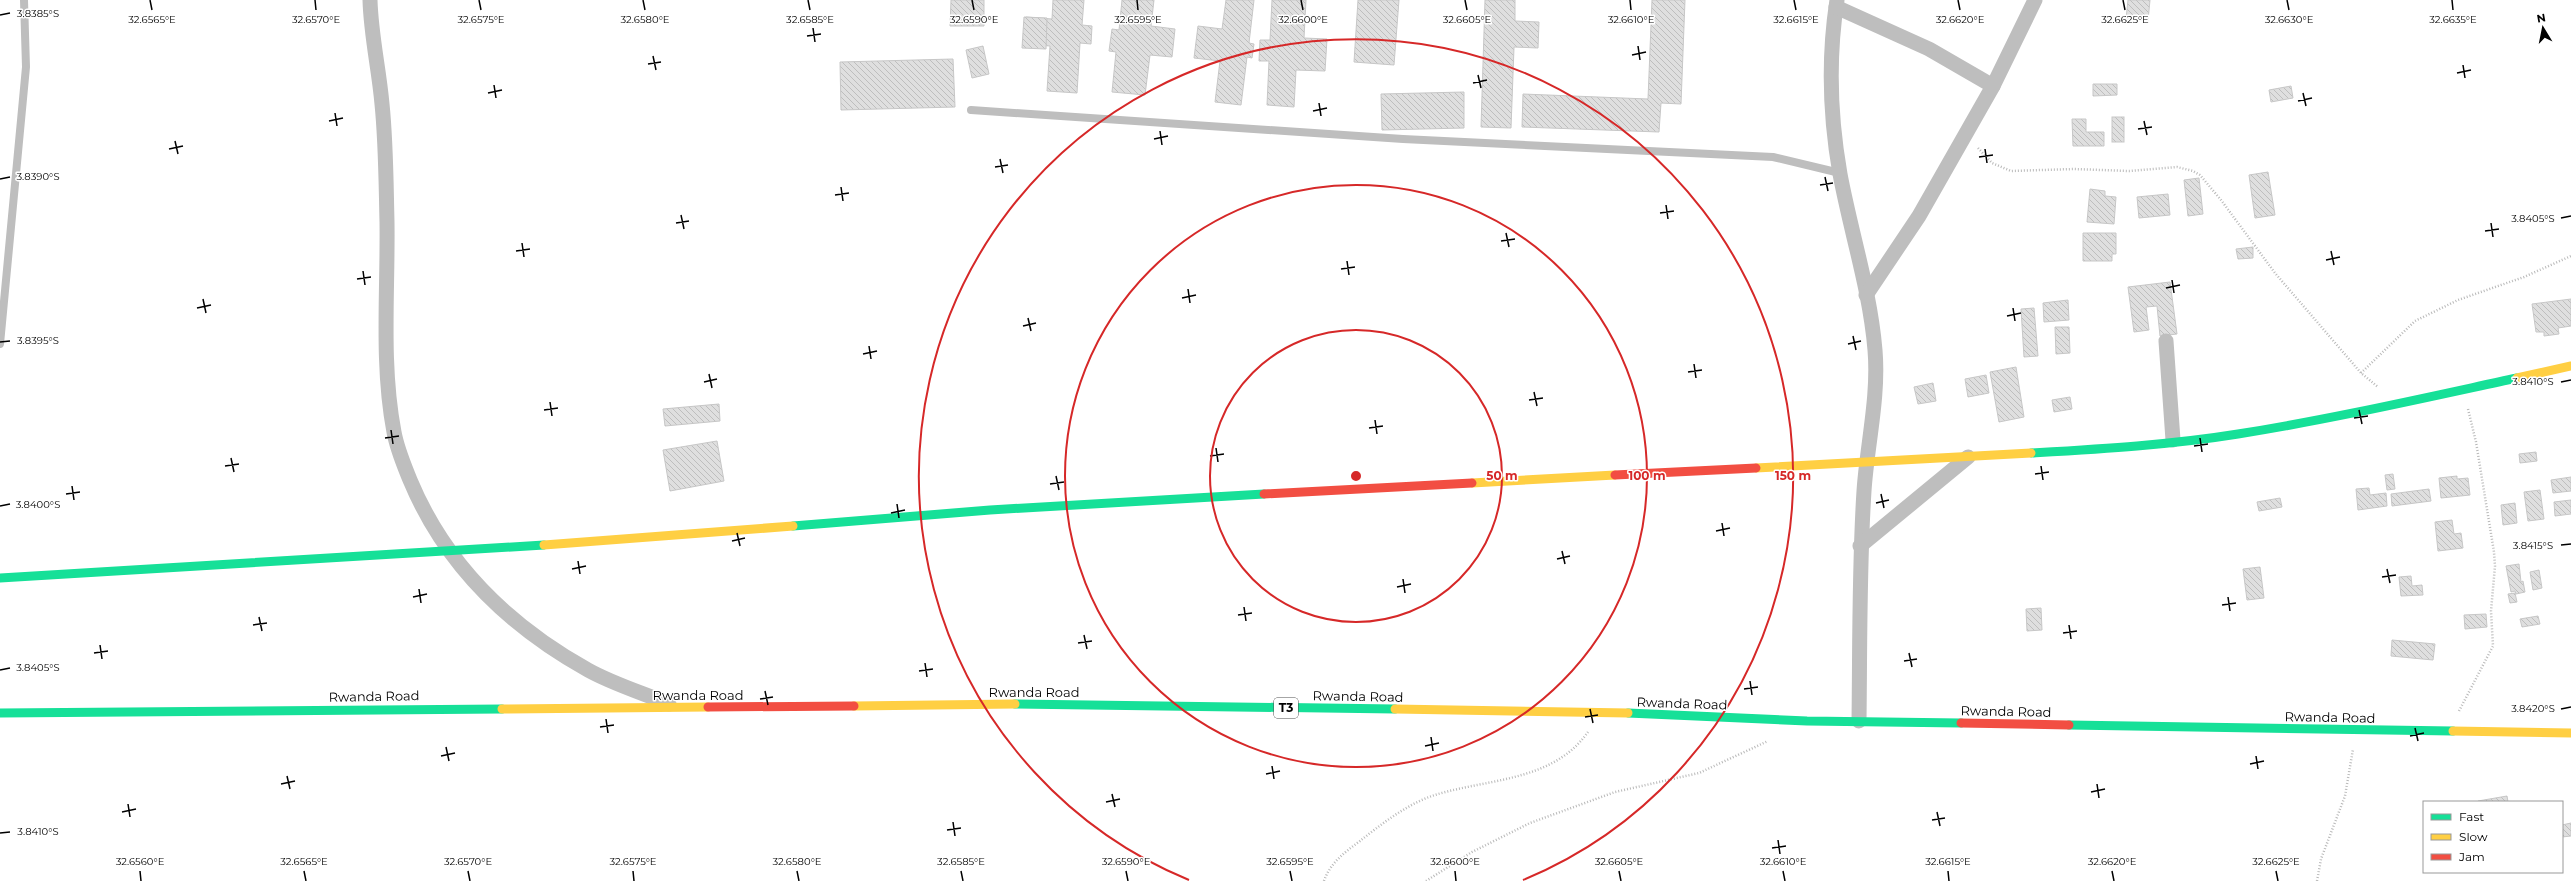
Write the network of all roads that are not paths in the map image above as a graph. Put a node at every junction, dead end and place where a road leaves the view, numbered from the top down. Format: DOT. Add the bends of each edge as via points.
graph roads {
  1 [pos="24,0"];
  2 [pos="370,0"];
  3 [pos="2035,0"];
  4 [pos="1837,3"];
  5 [pos="1993,86"];
  6 [pos="970,110"];
  7 [pos="1840,173"];
  8 [pos="1866,295"];
  9 [pos="2166,341"];
  10 [pos="0,344"];
  11 [pos="2571,366"];
  12 [pos="2173,440"];
  13 [pos="1968,458"];
  14 [pos="1866,460"];
  15 [pos="1860,546"];
  16 [pos="447,550"];
  17 [pos="0,578"];
  18 [pos="680,708"];
  19 [pos="0,713"];
  20 [pos="1859,721"];
  21 [pos="2571,733"];
  1 -- 10 [label="lane" via="26,67"];
  2 -- 16 [label="street" via="372,37 382,104 387,221 387,361 394,434 419,502"];
  3 -- 5 [label="street"];
  4 -- 5 [label="street" via="1929,49"];
  4 -- 7 [label="street" via="1831,64 1832,106"];
  5 -- 8 [label="street" via="1919,216"];
  6 -- 7 [label="lane" via="1403,139 1773,157"];
  7 -- 8 [label="street"];
  8 -- 14 [label="street" via="1875,350 1875,386"];
  9 -- 12 [label="street"];
  11 -- 12 [label="main road" via="2398,404 2237,434"];
  12 -- 13 [label="main road" via="2088,450"];
  13 -- 14 [label="main road"];
  13 -- 15 [label="street"];
  14 -- 15 [label="street"];
  14 -- 16 [label="main road" via="1006,509 601,541"];
  15 -- 20 [label="street"];
  16 -- 17 [label="main road"];
  16 -- 18 [label="street" via="472,580 509,615 543,642 590,671"];
  18 -- 19 [label="main road, Rwanda Road / T3"];
  18 -- 20 [label="main road, Rwanda Road / T3" via="1064,704 1602,712"];
  20 -- 21 [label="main road, Rwanda Road / T3"];
}
